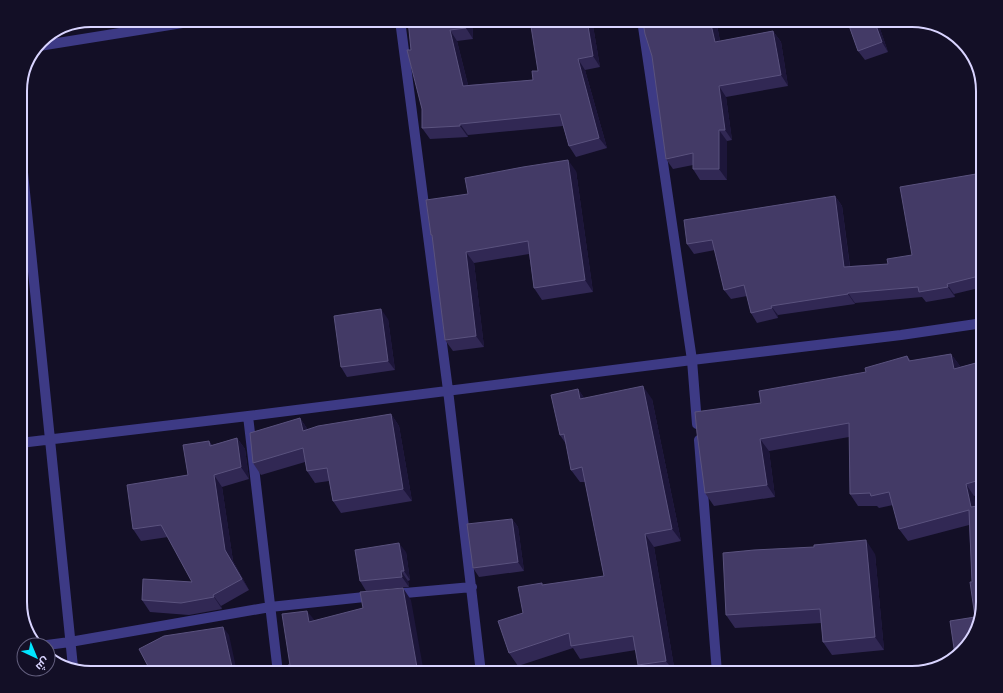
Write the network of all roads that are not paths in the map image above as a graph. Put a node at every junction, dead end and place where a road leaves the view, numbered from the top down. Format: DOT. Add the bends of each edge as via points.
graph roads {
  1 [pos="157,27"];
  2 [pos="401,27"];
  3 [pos="643,27"];
  4 [pos="47,45"];
  5 [pos="27,212"];
  6 [pos="976,324"];
  7 [pos="692,360"];
  8 [pos="448,390"];
  9 [pos="248,416"];
  10 [pos="50,439"];
  11 [pos="27,442"];
  12 [pos="472,587"];
  13 [pos="270,606"];
  14 [pos="70,642"];
  15 [pos="56,644"];
  16 [pos="72,664"];
  17 [pos="277,666"];
  18 [pos="480,666"];
  19 [pos="715,666"];
  1 -- 4 [label="street"];
  2 -- 8 [label="street"];
  3 -- 7 [label="street"];
  5 -- 10 [label="street"];
  6 -- 7 [label="street"];
  7 -- 8 [label="street"];
  7 -- 19 [label="street"];
  8 -- 9 [label="street"];
  8 -- 12 [label="street"];
  9 -- 10 [label="street"];
  9 -- 13 [label="street"];
  10 -- 11 [label="street"];
  10 -- 14 [label="street"];
  12 -- 13 [label="street"];
  12 -- 18 [label="street"];
  13 -- 14 [label="street"];
  13 -- 17 [label="street"];
  14 -- 15 [label="street"];
  14 -- 16 [label="street"];
}
